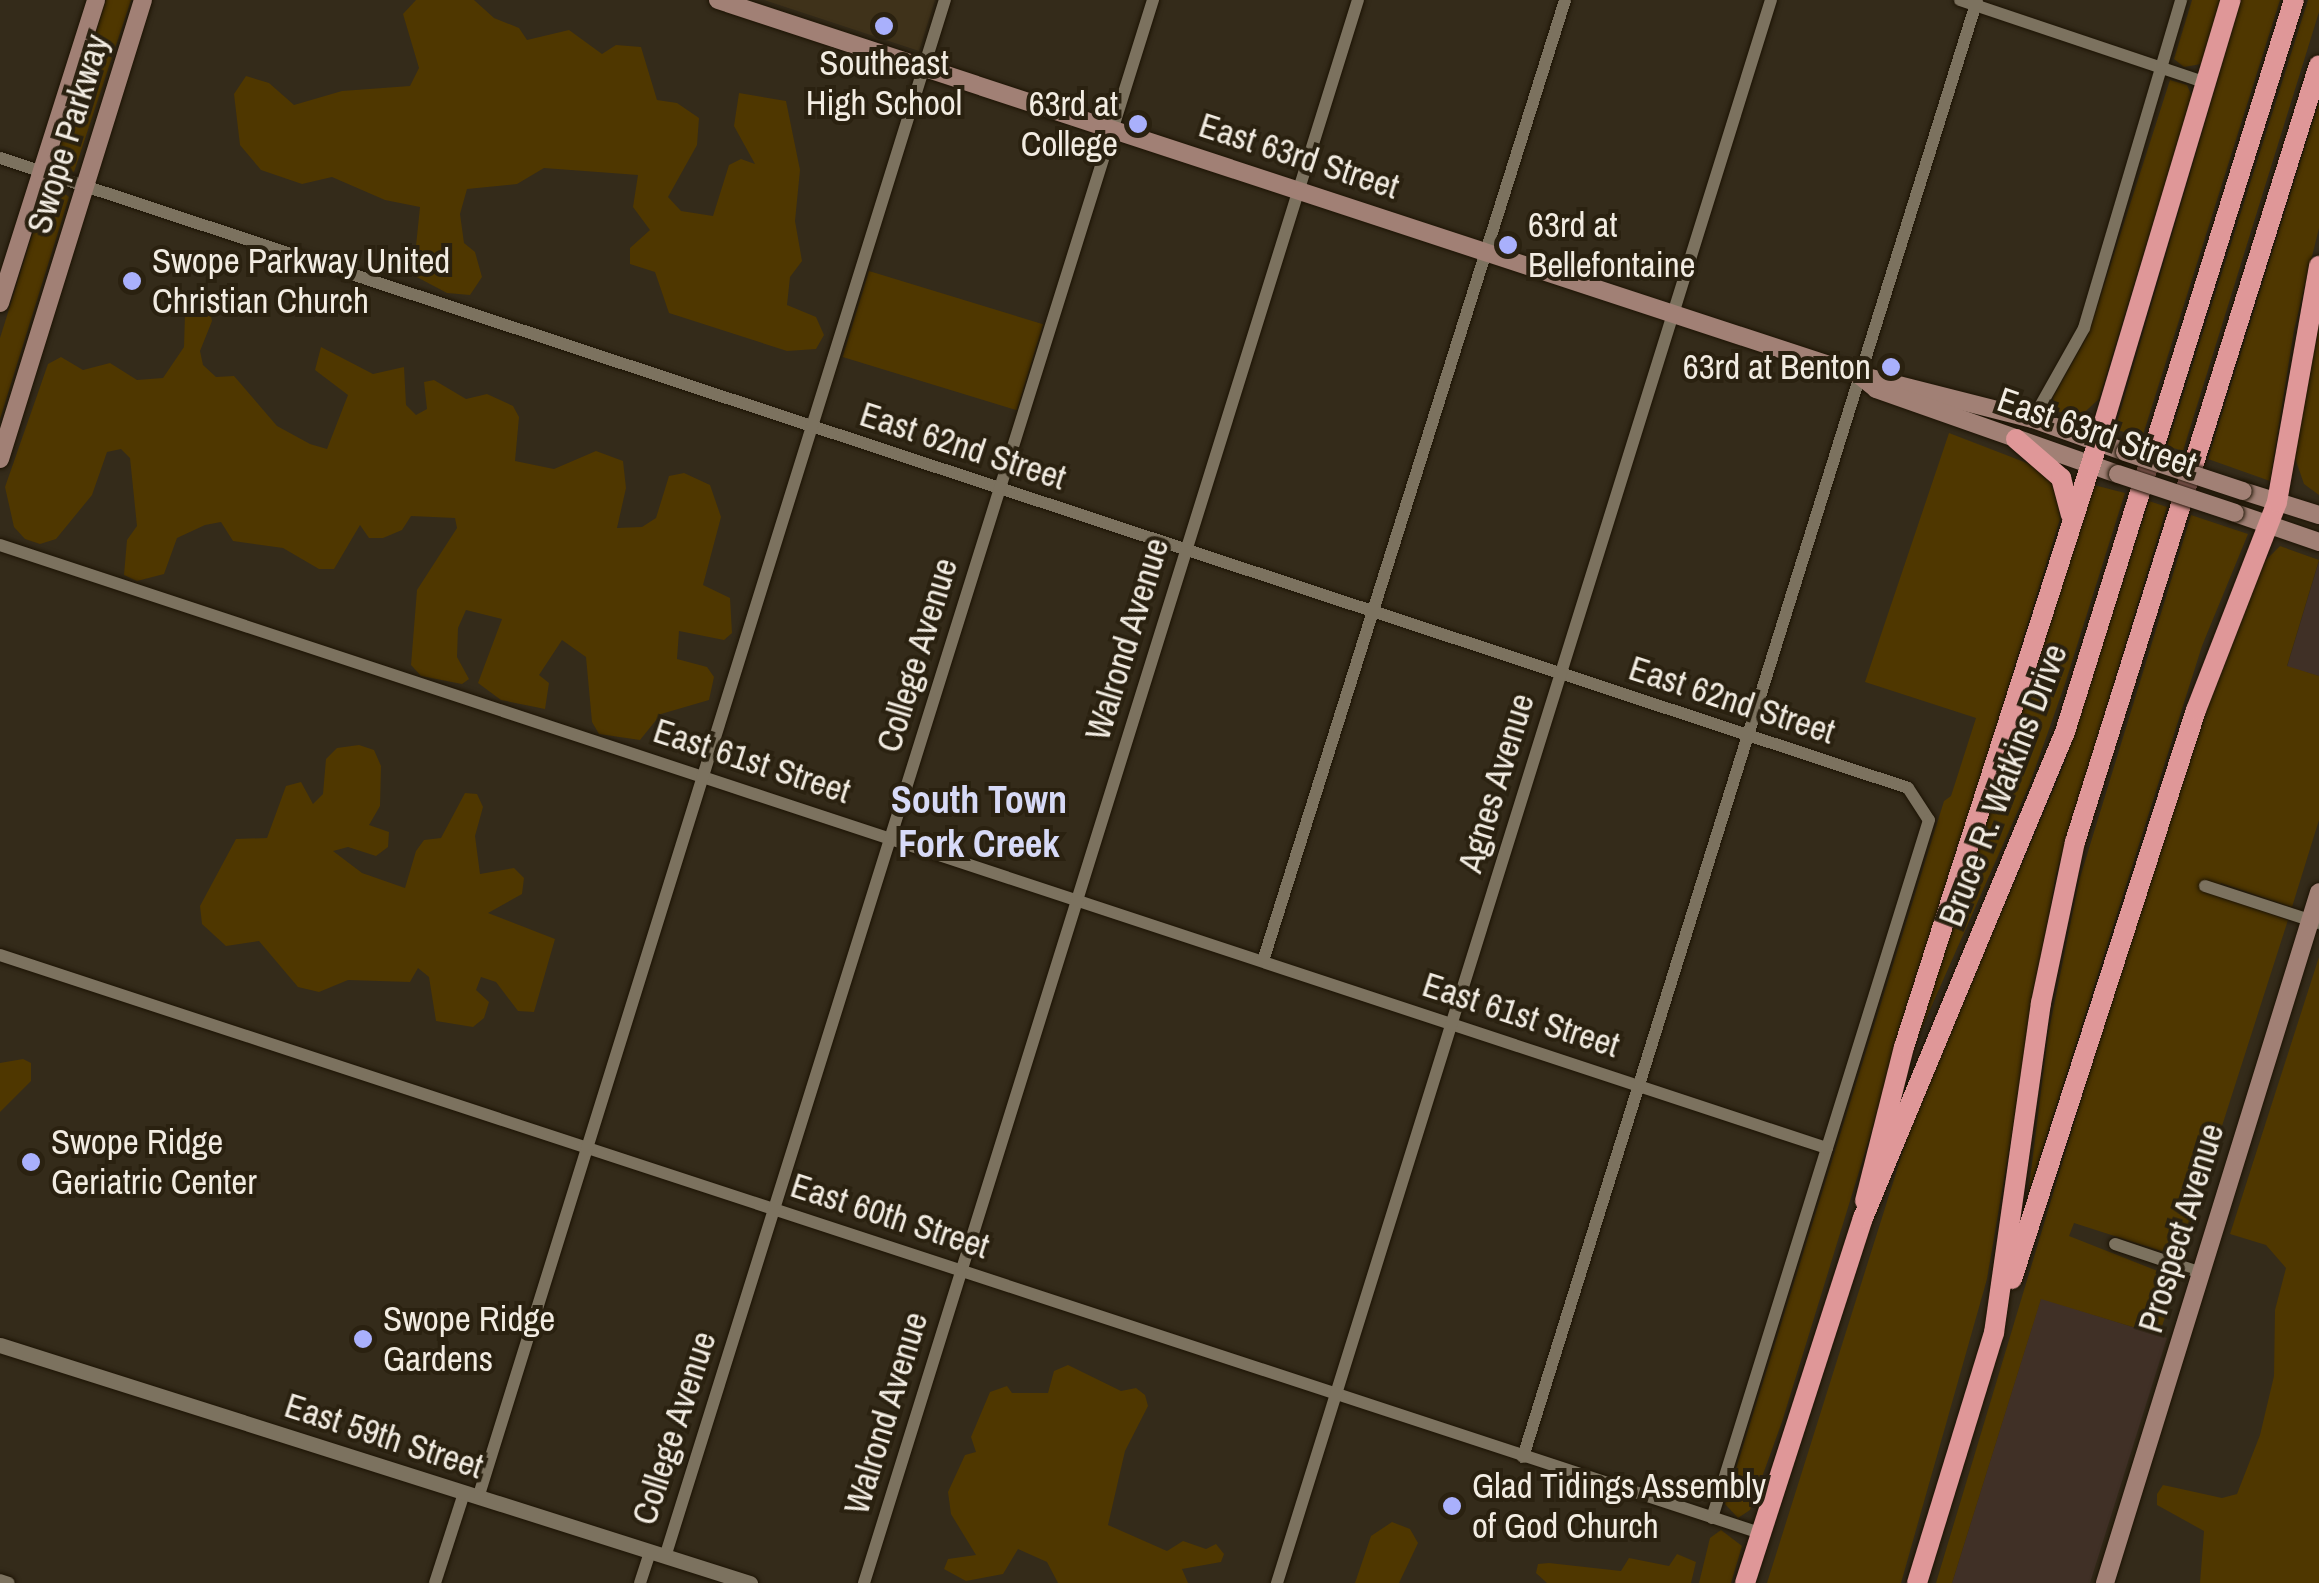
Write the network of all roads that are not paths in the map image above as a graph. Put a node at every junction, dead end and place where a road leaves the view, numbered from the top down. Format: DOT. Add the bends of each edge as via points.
graph roads {
  1 [pos="96,0"];
  2 [pos="144,0"];
  3 [pos="718,0"];
  4 [pos="945,0"];
  5 [pos="1153,0"];
  6 [pos="1358,0"];
  7 [pos="1565,0"];
  8 [pos="1771,0"];
  9 [pos="1960,0"];
  10 [pos="2181,0"];
  11 [pos="2230,0"];
  12 [pos="2294,0"];
  13 [pos="1976,2"];
  14 [pos="2161,66"];
  15 [pos="2319,66"];
  16 [pos="924,68"];
  17 [pos="2204,82"];
  18 [pos="1112,129"];
  19 [pos="0,158"];
  20 [pos="40,172"];
  21 [pos="86,186"];
  22 [pos="1299,190"];
  23 [pos="1483,252"];
  24 [pos="2319,266"];
  25 [pos="0,303"];
  26 [pos="1672,314"];
  27 [pos="1859,375"];
  28 [pos="2033,419"];
  29 [pos="812,427"];
  30 [pos="2016,439"];
  31 [pos="2098,442"];
  32 [pos="0,459"];
  33 [pos="2088,465"];
  34 [pos="1000,490"];
  35 [pos="2277,502"];
  36 [pos="2319,515"];
  37 [pos="2072,518"];
  38 [pos="2268,524"];
  39 [pos="2319,542"];
  40 [pos="0,545"];
  41 [pos="1186,552"];
  42 [pos="1370,613"];
  43 [pos="1560,676"];
  44 [pos="1746,736"];
  45 [pos="703,776"];
  46 [pos="891,838"];
  47 [pos="2205,886"];
  48 [pos="2319,892"];
  49 [pos="1078,899"];
  50 [pos="2315,921"];
  51 [pos="0,955"];
  52 [pos="1263,961"];
  53 [pos="1453,1024"];
  54 [pos="1638,1086"];
  55 [pos="586,1146"];
  56 [pos="1827,1148"];
  57 [pos="775,1209"];
  58 [pos="1863,1218"];
  59 [pos="2115,1244"];
  60 [pos="961,1271"];
  61 [pos="2201,1273"];
  62 [pos="1994,1333"];
  63 [pos="0,1345"];
  64 [pos="1336,1395"];
  65 [pos="1524,1456"];
  66 [pos="471,1495"];
  67 [pos="1712,1518"];
  68 [pos="1760,1533"];
  69 [pos="658,1554"];
  70 [pos="0,1580"];
  71 [pos="9,1583"];
  72 [pos="435,1583"];
  73 [pos="640,1583"];
  74 [pos="750,1583"];
  75 [pos="864,1583"];
  76 [pos="1277,1583"];
  77 [pos="1746,1583"];
  78 [pos="1917,1583"];
  79 [pos="2105,1583"];
  1 -- 20 [label="main road, Swope Parkway"];
  2 -- 21 [label="main road, Swope Parkway"];
  3 -- 16 [label="main road, East 63rd Street"];
  4 -- 16 [label="street"];
  5 -- 18 [label="street, College Avenue"];
  6 -- 22 [label="street, Walrond Avenue"];
  7 -- 23 [label="street"];
  8 -- 26 [label="street, Agnes Avenue"];
  9 -- 13 [label="street"];
  10 -- 14 [label="street"];
  11 -- 17 [label="highway"];
  12 -- 58 [label="highway, Bruce R. Watkins Drive" via="2065,732"];
  13 -- 14 [label="street"];
  13 -- 27 [label="street"];
  14 -- 17 [label="street"];
  14 -- 28 [label="street" via="2084,328"];
  15 -- 62 [label="highway" via="2075,842 2041,1003"];
  16 -- 18 [label="main road, East 63rd Street"];
  16 -- 29 [label="street"];
  17 -- 31 [label="highway"];
  18 -- 22 [label="main road, East 63rd Street"];
  18 -- 34 [label="street, College Avenue"];
  19 -- 20 [label="street, East 62nd Street"];
  20 -- 21 [label="street, East 62nd Street"];
  20 -- 25 [label="main road, Swope Parkway"];
  21 -- 29 [label="street, East 62nd Street"];
  21 -- 32 [label="main road, Swope Parkway"];
  22 -- 23 [label="main road, East 63rd Street"];
  22 -- 41 [label="street, Walrond Avenue"];
  23 -- 26 [label="main road, East 63rd Street"];
  23 -- 42 [label="street"];
  24 -- 35 [label="highway"];
  26 -- 27 [label="main road, East 63rd Street"];
  26 -- 43 [label="street, Agnes Avenue"];
  27 -- 28 [label="main road, East 63rd Street"];
  27 -- 30 [label="main road, East 63rd Street" via="1876,389"];
  27 -- 44 [label="street"];
  28 -- 31 [label="main road, East 63rd Street"];
  29 -- 34 [label="street, East 62nd Street"];
  29 -- 45 [label="street"];
  30 -- 33 [label="main road, East 63rd Street"];
  30 -- 37 [label="highway" via="2061,478"];
  31 -- 33 [label="highway"];
  31 -- 35 [label="main road, East 63rd Street, bridge"];
  33 -- 37 [label="highway"];
  33 -- 38 [label="main road, East 63rd Street, bridge"];
  34 -- 41 [label="street, East 62nd Street"];
  34 -- 46 [label="street, College Avenue"];
  35 -- 36 [label="main road, East 63rd Street"];
  35 -- 38 [label="highway"];
  37 -- 58 [label="highway" via="1904,1047 1868,1174"];
  38 -- 39 [label="main road, East 63rd Street"];
  38 -- 62 [label="highway" via="2196,710"];
  40 -- 45 [label="street, East 61st Street"];
  41 -- 42 [label="street, East 62nd Street"];
  41 -- 49 [label="street, Walrond Avenue"];
  42 -- 43 [label="street, East 62nd Street"];
  42 -- 52 [label="street"];
  43 -- 44 [label="street, East 62nd Street"];
  43 -- 53 [label="street, Agnes Avenue"];
  44 -- 54 [label="street"];
  44 -- 56 [label="street, East 62nd Street" via="1908,788 1929,820"];
  45 -- 46 [label="street, East 61st Street"];
  45 -- 55 [label="street"];
  46 -- 49 [label="street, East 61st Street"];
  46 -- 57 [label="street, College Avenue"];
  47 -- 50 [label="street"];
  48 -- 50 [label="main road, Prospect Avenue"];
  49 -- 52 [label="street, East 61st Street"];
  49 -- 60 [label="street, Walrond Avenue"];
  50 -- 61 [label="main road, Prospect Avenue"];
  51 -- 55 [label="street, East 60th Street"];
  52 -- 53 [label="street, East 61st Street"];
  53 -- 54 [label="street, East 61st Street"];
  53 -- 64 [label="street, Agnes Avenue"];
  54 -- 56 [label="street, East 61st Street"];
  54 -- 65 [label="street"];
  55 -- 57 [label="street, East 60th Street"];
  55 -- 66 [label="street"];
  56 -- 67 [label="street"];
  57 -- 60 [label="street, East 60th Street"];
  57 -- 69 [label="street, College Avenue"];
  58 -- 68 [label="highway, Bruce R. Watkins Drive"];
  59 -- 61 [label="street"];
  60 -- 64 [label="street, East 60th Street"];
  60 -- 75 [label="street, Walrond Avenue"];
  61 -- 79 [label="main road, Prospect Avenue"];
  62 -- 78 [label="highway"];
  63 -- 66 [label="street, East 59th Street"];
  64 -- 65 [label="street, East 60th Street"];
  64 -- 76 [label="street, Agnes Avenue"];
  65 -- 67 [label="street, East 60th Street"];
  66 -- 69 [label="street, East 59th Street"];
  66 -- 72 [label="street"];
  67 -- 68 [label="street, East 60th Street"];
  68 -- 77 [label="highway, Bruce R. Watkins Drive"];
  69 -- 73 [label="street, College Avenue"];
  69 -- 74 [label="street, East 59th Street"];
  70 -- 71 [label="street"];
}
